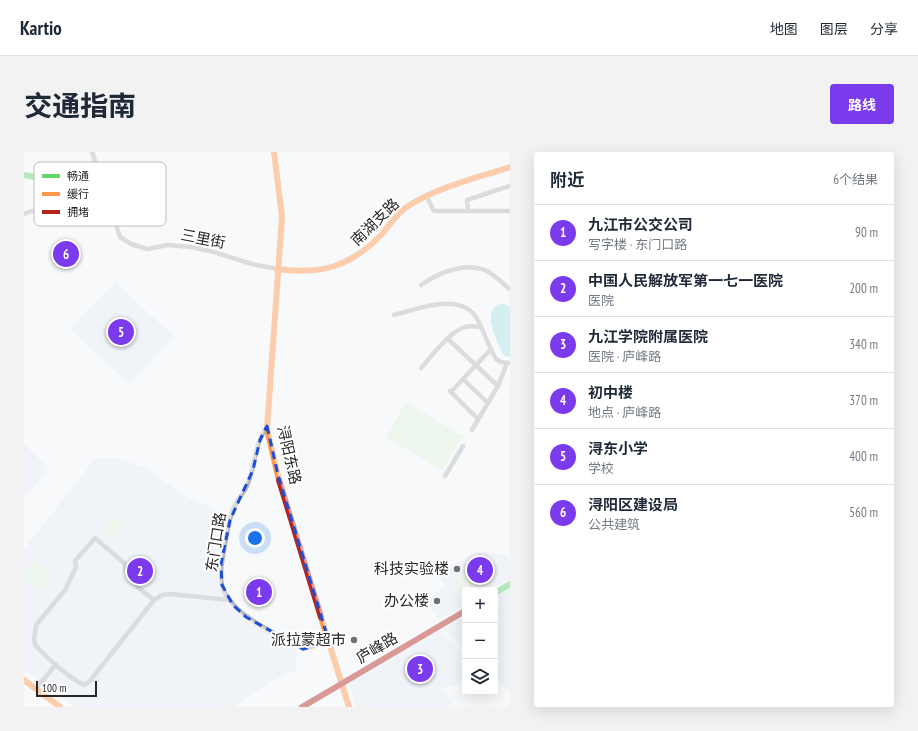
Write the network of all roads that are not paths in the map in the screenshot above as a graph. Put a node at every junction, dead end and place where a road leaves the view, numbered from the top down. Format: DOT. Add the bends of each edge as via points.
graph roads {
  1 [pos="92,152"];
  2 [pos="274,152"];
  3 [pos="95,162"];
  4 [pos="510,167"];
  5 [pos="24,175"];
  6 [pos="34,177"];
  7 [pos="510,186"];
  8 [pos="427,197"];
  9 [pos="34,210"];
  10 [pos="468,211"];
  11 [pos="510,211"];
  12 [pos="24,214"];
  13 [pos="116,226"];
  14 [pos="277,269"];
  15 [pos="421,285"];
  16 [pos="510,289"];
  17 [pos="394,315"];
  18 [pos="481,327"];
  19 [pos="448,339"];
  20 [pos="491,349"];
  21 [pos="509,363"];
  22 [pos="475,365"];
  23 [pos="421,368"];
  24 [pos="463,379"];
  25 [pos="498,386"];
  26 [pos="488,403"];
  27 [pos="478,419"];
  28 [pos="267,426"];
  29 [pos="472,430"];
  30 [pos="463,446"];
  31 [pos="445,476"];
  32 [pos="510,584"];
  33 [pos="498,591"];
  34 [pos="154,600"];
  35 [pos="230,600"];
  36 [pos="462,613"];
  37 [pos="329,642"];
  38 [pos="56,664"];
  39 [pos="24,680"];
  40 [pos="342,685"];
  41 [pos="36,689"];
  42 [pos="60,707"];
  43 [pos="302,707"];
  44 [pos="349,707"];
  1 -- 3 [label="street, 三里街"];
  2 -- 14 [label="main road, 浔阳东路" via="282,217"];
  4 -- 8 [label="main road, 南湖支路" via="442,189"];
  5 -- 6 [label="main road"];
  7 -- 10 [label="street" via="467,200"];
  8 -- 10 [label="street" via="434,211"];
  8 -- 14 [label="main road, 南湖支路" via="405,208 357,257 315,272 299,273"];
  9 -- 12 [label="street"];
  10 -- 11 [label="street"];
  13 -- 14 [label="street, 三里街" via="120,237 147,249 168,245 191,247"];
  14 -- 28 [label="main road, 浔阳东路"];
  15 -- 16 [label="street" via="434,276 448,271 472,268 485,270"];
  17 -- 18 [label="street" via="452,303 470,310"];
  18 -- 19 [label="street" via="466,327"];
  18 -- 20 [label="street"];
  19 -- 22 [label="street"];
  19 -- 23 [label="street"];
  20 -- 21 [label="street" via="499,361"];
  20 -- 22 [label="street"];
  21 -- 25 [label="street"];
  22 -- 24 [label="street"];
  22 -- 25 [label="street"];
  24 -- 26 [label="street"];
  24 -- 27 [label="street" via="450,391"];
  25 -- 26 [label="street"];
  26 -- 27 [label="street"];
  27 -- 29 [label="street"];
  28 -- 35 [label="street, 东门口路" via="260,440 246,488 234,506 230,520 221,575 222,585"];
  28 -- 37 [label="main road, 浔阳东路" via="278,475"];
  30 -- 31 [label="street"];
  32 -- 33 [label="main road"];
  34 -- 35 [label="street" via="170,594"];
  34 -- 38 [label="street" via="89,682 84,685 80,683"];
  34 -- 38 [label="street" via="135,584 124,564 95,538 75,561 76,567 65,590 36,625 35,644"];
  35 -- 37 [label="street, 东门口路" via="246,617 303,649"];
  36 -- 40 [label="main road, 庐峰路"];
  37 -- 40 [label="main road, 浔阳东路"];
  38 -- 41 [label="street"];
  39 -- 41 [label="main road"];
  40 -- 43 [label="main road, 庐峰路"];
  40 -- 44 [label="main road, 浔阳东路"];
  41 -- 42 [label="main road"];
}
